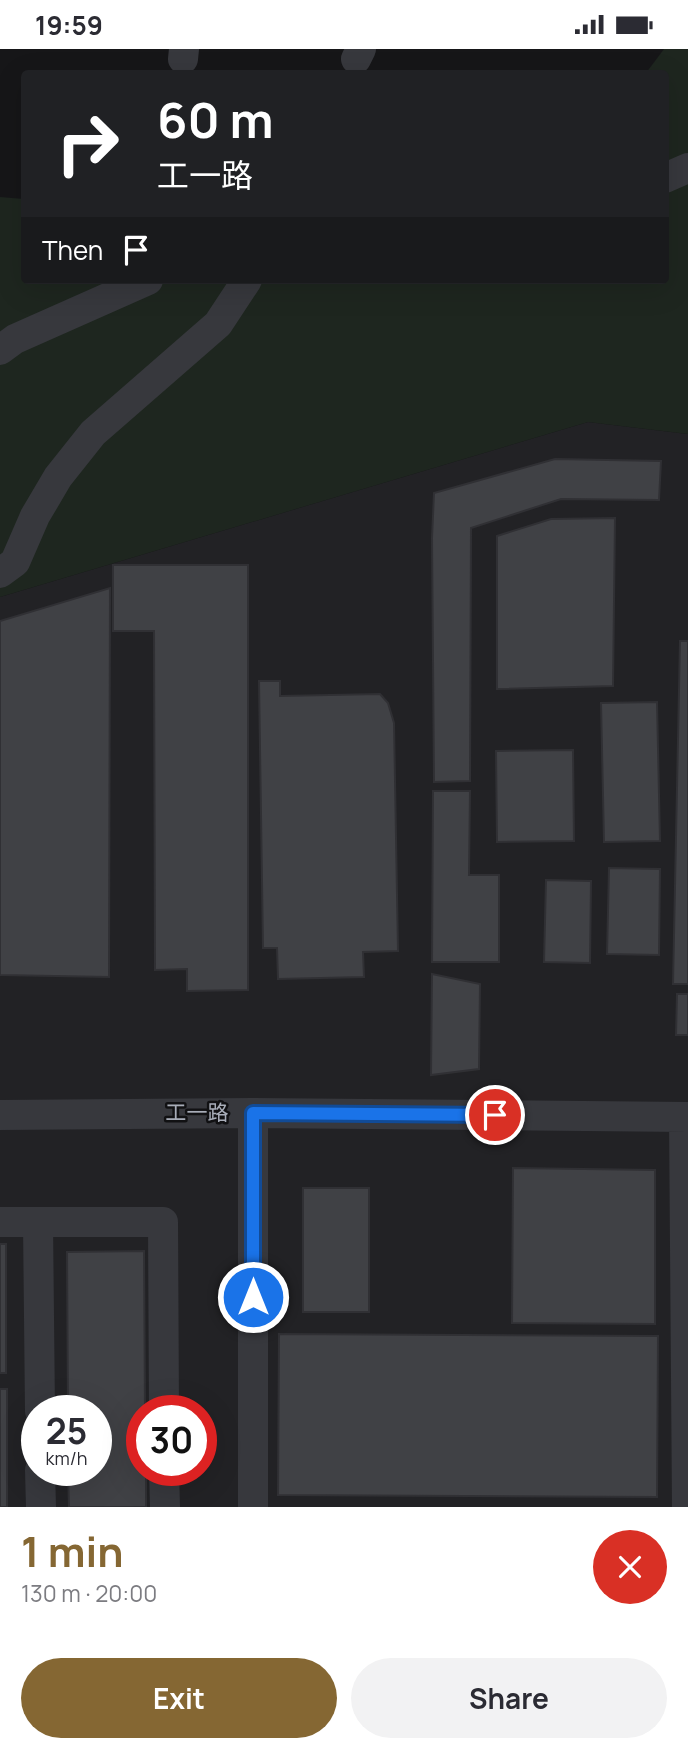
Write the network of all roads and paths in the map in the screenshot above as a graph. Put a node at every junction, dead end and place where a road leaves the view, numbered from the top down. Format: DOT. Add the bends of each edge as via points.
graph roads {
  1 [pos="688,168"];
  2 [pos="669,176"];
  3 [pos="139,284"];
  4 [pos="244,284"];
  5 [pos="0,350"];
  6 [pos="0,573"];
  7 [pos="253,1113"];
  8 [pos="0,1115"];
  9 [pos="686,1117"];
  10 [pos="0,1222"];
  11 [pos="38,1223"];
  12 [pos="40,1395"];
  13 [pos="164,1395"];
  14 [pos="40,1486"];
  15 [pos="164,1486"];
  16 [pos="41,1507"];
  17 [pos="164,1507"];
  18 [pos="253,1507"];
  19 [pos="687,1507"];
  1 -- 2 [label="street"];
  3 -- 5 [label="street" via="15,339"];
  4 -- 6 [label="street" via="218,324 93,433 58,477 15,562"];
  7 -- 8 [label="street, 工一路"];
  7 -- 9 [label="street, 工一路"];
  7 -- 18 [label="street"];
  9 -- 19 [label="street"];
  10 -- 11 [label="street"];
  11 -- 12 [label="street"];
  11 -- 13 [label="street" via="163,1223"];
  14 -- 16 [label="street"];
  15 -- 17 [label="street"];
}
